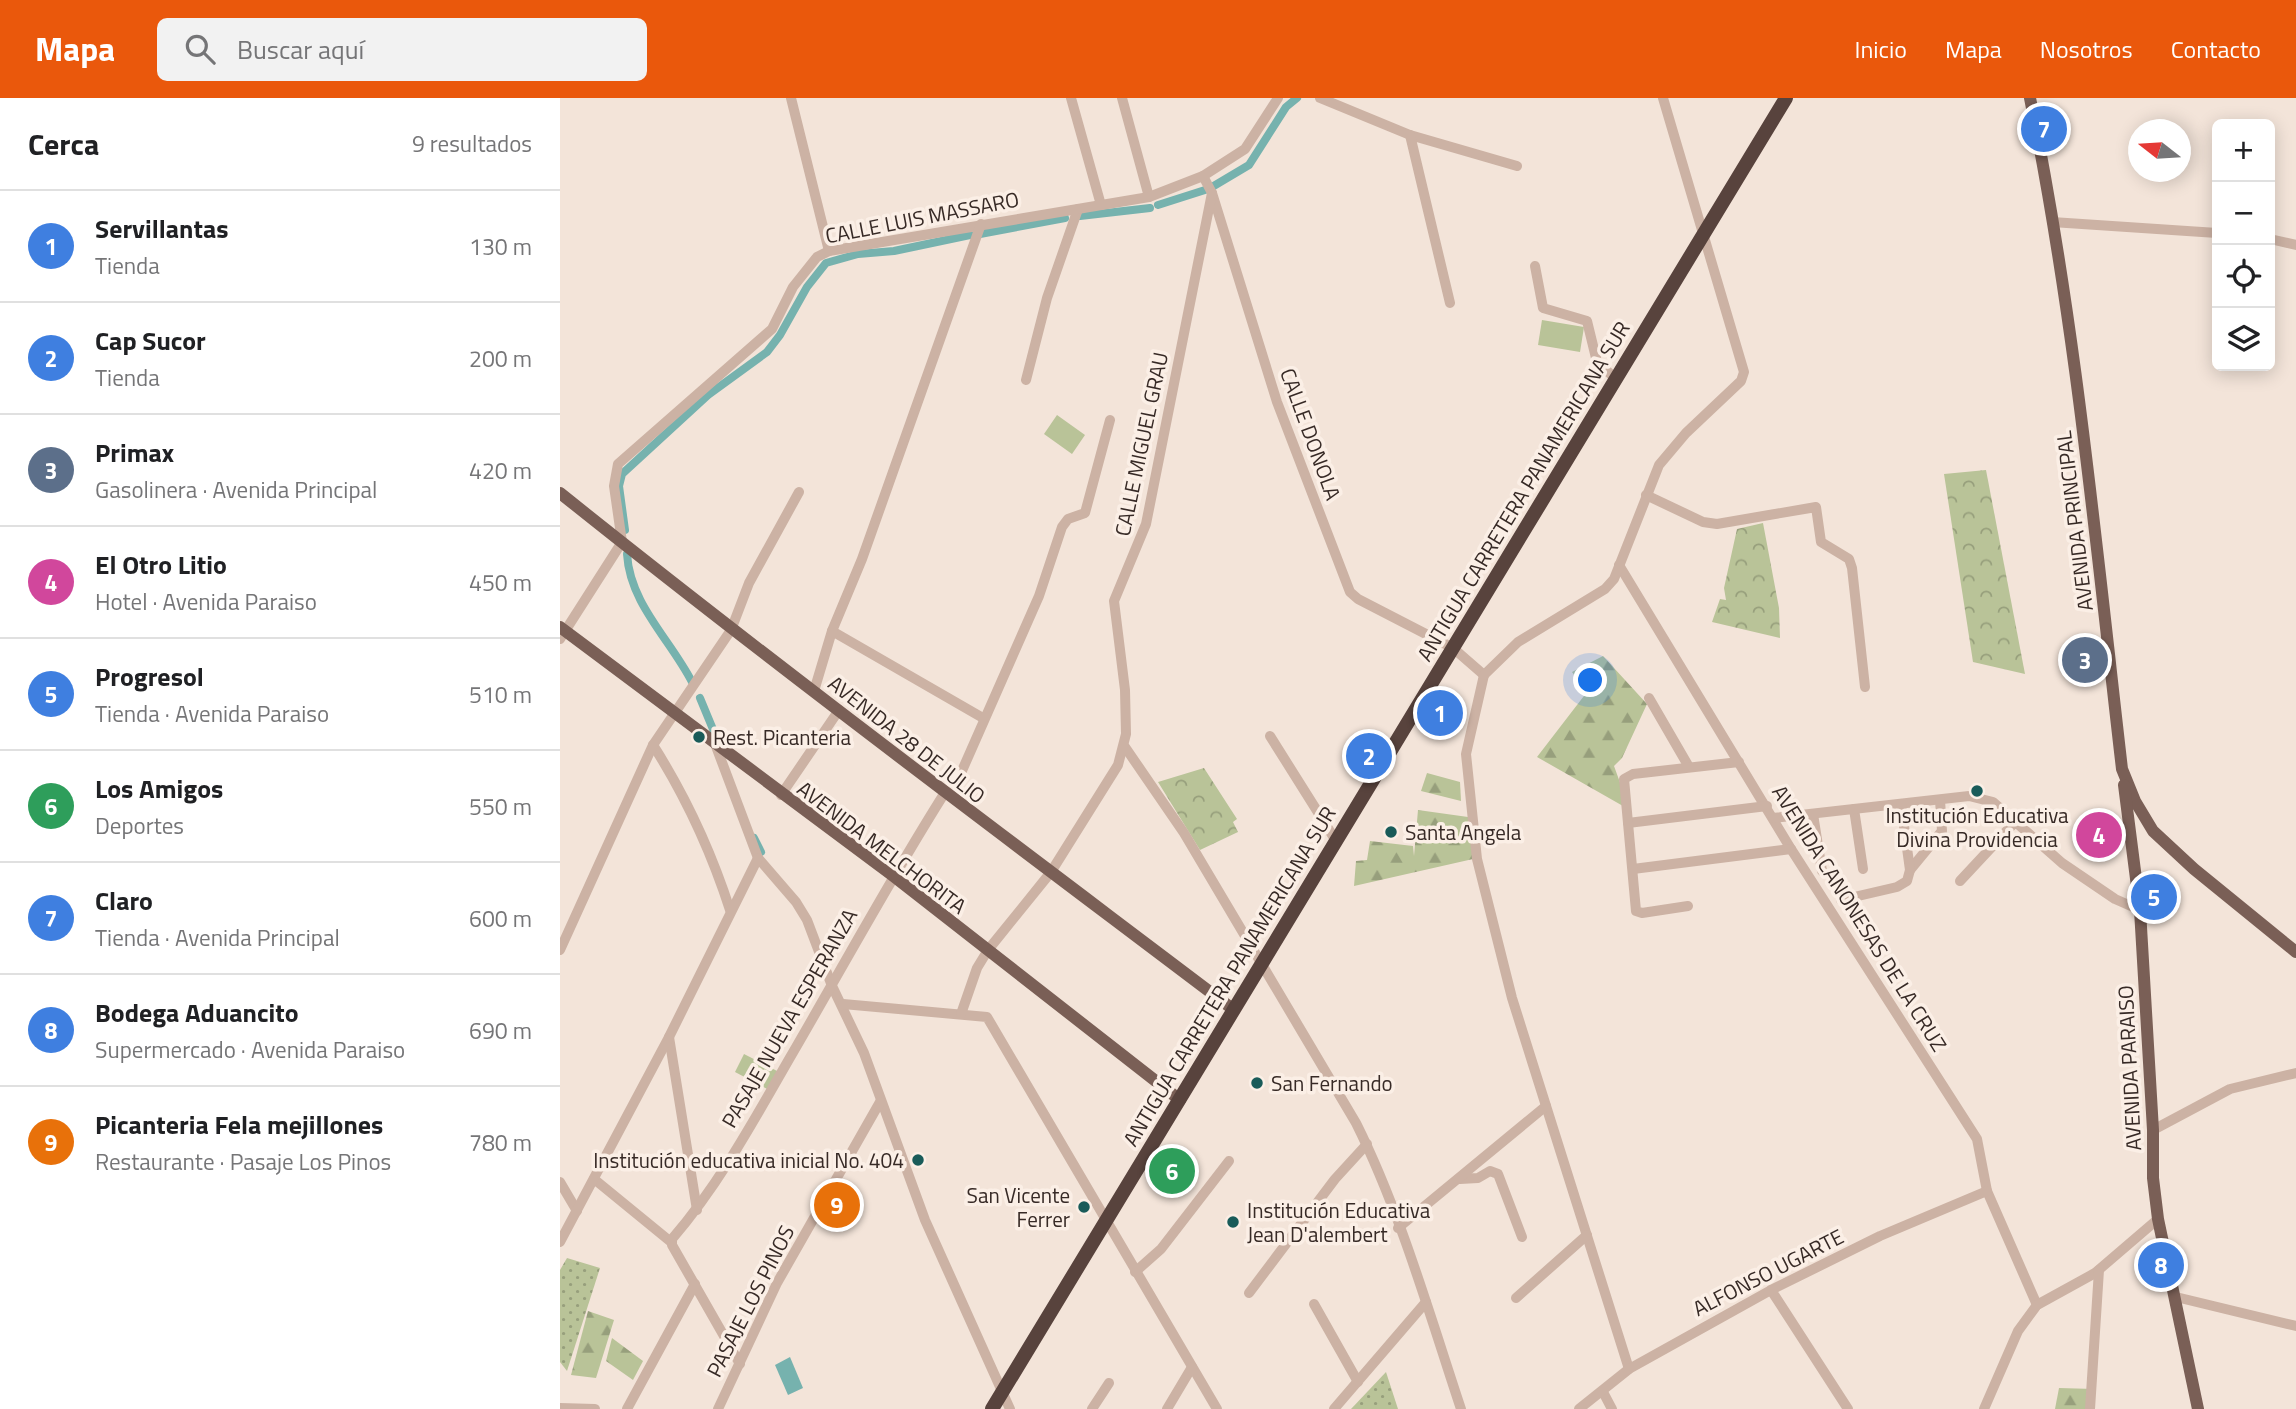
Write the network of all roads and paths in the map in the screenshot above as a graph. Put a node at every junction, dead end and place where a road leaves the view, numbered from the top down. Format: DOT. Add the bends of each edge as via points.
graph roads {
  1 [pos="791,98"];
  2 [pos="1071,98"];
  3 [pos="1122,98"];
  4 [pos="1278,98"];
  5 [pos="1342,98"];
  6 [pos="1663,98"];
  7 [pos="1786,98"];
  8 [pos="2030,98"];
  9 [pos="1324,100"];
  10 [pos="1410,135"];
  11 [pos="1517,166"];
  12 [pos="1203,176"];
  13 [pos="1212,193"];
  14 [pos="1149,197"];
  15 [pos="1101,205"];
  16 [pos="1078,209"];
  17 [pos="2052,222"];
  18 [pos="981,224"];
  19 [pos="2212,233"];
  20 [pos="1702,237"];
  21 [pos="2275,240"];
  22 [pos="2296,245"];
  23 [pos="829,251"];
  24 [pos="1535,267"];
  25 [pos="1450,303"];
  26 [pos="1616,379"];
  27 [pos="1026,380"];
  28 [pos="1110,420"];
  29 [pos="799,492"];
  30 [pos="560,494"];
  31 [pos="1646,495"];
  32 [pos="622,542"];
  33 [pos="1619,565"];
  34 [pos="731,631"];
  35 [pos="832,631"];
  36 [pos="562,632"];
  37 [pos="1453,648"];
  38 [pos="1484,675"];
  39 [pos="1865,687"];
  40 [pos="814,691"];
  41 [pos="1649,698"];
  42 [pos="839,710"];
  43 [pos="673,713"];
  44 [pos="983,718"];
  45 [pos="1270,736"];
  46 [pos="714,741"];
  47 [pos="653,745"];
  48 [pos="1125,747"];
  49 [pos="1740,762"];
  50 [pos="1689,767"];
  51 [pos="2122,769"];
  52 [pos="961,773"];
  53 [pos="943,794"];
  54 [pos="781,795"];
  55 [pos="1940,800"];
  56 [pos="1901,804"];
  57 [pos="1766,806"];
  58 [pos="1854,809"];
  59 [pos="1813,814"];
  60 [pos="1773,818"];
  61 [pos="2015,822"];
  62 [pos="1628,823"];
  63 [pos="2153,831"];
  64 [pos="2131,839"];
  65 [pos="1336,841"];
  66 [pos="1791,849"];
  67 [pos="758,858"];
  68 [pos="1633,869"];
  69 [pos="1863,869"];
  70 [pos="1910,870"];
  71 [pos="1822,871"];
  72 [pos="1051,872"];
  73 [pos="892,876"];
  74 [pos="1960,881"];
  75 [pos="1841,900"];
  76 [pos="1688,906"];
  77 [pos="730,910"];
  78 [pos="2140,910"];
  79 [pos="560,950"];
  80 [pos="988,950"];
  81 [pos="2296,952"];
  82 [pos="1261,964"];
  83 [pos="832,986"];
  84 [pos="843,1004"];
  85 [pos="1234,1010"];
  86 [pos="961,1014"];
  87 [pos="669,1037"];
  88 [pos="2296,1073"];
  89 [pos="1180,1100"];
  90 [pos="880,1102"];
  91 [pos="1546,1106"];
  92 [pos="2153,1130"];
  93 [pos="1367,1144"];
  94 [pos="1229,1161"];
  95 [pos="594,1179"];
  96 [pos="1460,1179"];
  97 [pos="560,1182"];
  98 [pos="1987,1191"];
  99 [pos="697,1210"];
  100 [pos="577,1211"];
  101 [pos="2158,1219"];
  102 [pos="1106,1220"];
  103 [pos="1398,1228"];
  104 [pos="1587,1235"];
  105 [pos="1522,1237"];
  106 [pos="560,1241"];
  107 [pos="671,1242"];
  108 [pos="2099,1270"];
  109 [pos="1135,1272"];
  110 [pos="695,1284"];
  111 [pos="1771,1290"];
  112 [pos="1248,1293"];
  113 [pos="2176,1297"];
  114 [pos="1516,1298"];
  115 [pos="1426,1301"];
  116 [pos="1314,1304"];
  117 [pos="2037,1306"];
  118 [pos="2296,1326"];
  119 [pos="740,1364"];
  120 [pos="1192,1367"];
  121 [pos="1629,1369"];
  122 [pos="1358,1382"];
  123 [pos="1109,1383"];
  124 [pos="1002,1391"];
  125 [pos="1603,1392"];
  126 [pos="560,1408"];
  127 [pos="595,1409"];
  128 [pos="627,1409"];
  129 [pos="718,1409"];
  130 [pos="992,1409"];
  131 [pos="1010,1409"];
  132 [pos="1092,1409"];
  133 [pos="1167,1409"];
  134 [pos="1217,1409"];
  135 [pos="1334,1409"];
  136 [pos="1461,1409"];
  137 [pos="1579,1409"];
  138 [pos="1612,1409"];
  139 [pos="1849,1409"];
  140 [pos="1984,1409"];
  141 [pos="2090,1409"];
  142 [pos="2197,1409"];
  1 -- 23 [label="street"];
  2 -- 15 [label="street"];
  3 -- 14 [label="street"];
  4 -- 12 [label="street, CALLE LUIS MASSARO" via="1245,149"];
  5 -- 9 [label="street"];
  6 -- 20 [label="street"];
  7 -- 20 [label="highway, ANTIGUA CARRETERA PANAMERICANA SUR"];
  8 -- 17 [label="main road, AVENIDA PRINCIPAL"];
  9 -- 10 [label="street"];
  10 -- 11 [label="street"];
  10 -- 25 [label="street"];
  12 -- 13 [label="street, CALLE DONOLA"];
  12 -- 14 [label="street, CALLE LUIS MASSARO"];
  13 -- 37 [label="street, CALLE DONOLA" via="1277,402 1350,592"];
  13 -- 48 [label="street, CALLE MIGUEL GRAU" via="1146,524 1114,601 1125,690"];
  14 -- 15 [label="street, CALLE LUIS MASSARO"];
  15 -- 16 [label="street, CALLE LUIS MASSARO"];
  16 -- 18 [label="street, CALLE LUIS MASSARO"];
  16 -- 27 [label="street" via="1047,298"];
  17 -- 19 [label="street"];
  17 -- 51 [label="main road, AVENIDA PRINCIPAL" via="2088,461"];
  18 -- 23 [label="street, CALLE LUIS MASSARO"];
  18 -- 35 [label="street"];
  20 -- 26 [label="highway, ANTIGUA CARRETERA PANAMERICANA SUR"];
  20 -- 31 [label="street" via="1744,372 1741,381 1659,466"];
  21 -- 22 [label="street"];
  23 -- 32 [label="street, CALLE LUIS MASSARO" via="817,257 793,286 772,329 618,464 614,486"];
  24 -- 26 [label="street" via="1543,308 1587,321 1597,362"];
  26 -- 37 [label="highway, ANTIGUA CARRETERA PANAMERICANA SUR"];
  28 -- 44 [label="street" via="1085,513 1068,519 1062,527 1039,596"];
  29 -- 34 [label="street" via="750,583"];
  30 -- 32 [label="main road, AVENIDA 28 DE JULIO"];
  31 -- 33 [label="street"];
  31 -- 39 [label="street" via="1717,524 1816,507 1821,542 1849,559 1852,568"];
  32 -- 34 [label="main road, AVENIDA 28 DE JULIO"];
  32 -- 36 [label="street"];
  33 -- 38 [label="street" via="1605,589 1518,642"];
  33 -- 49 [label="street, AVENIDA CANONESAS DE LA CRUZ"];
  34 -- 40 [label="main road, AVENIDA 28 DE JULIO"];
  34 -- 43 [label="street"];
  35 -- 40 [label="street"];
  35 -- 44 [label="street"];
  36 -- 43 [label="main road, AVENIDA MELCHORITA"];
  37 -- 38 [label="street, CALLE DONOLA"];
  37 -- 65 [label="highway, ANTIGUA CARRETERA PANAMERICANA SUR"];
  38 -- 91 [label="street" via="1466,754 1477,859 1509,987"];
  40 -- 42 [label="main road, AVENIDA 28 DE JULIO"];
  41 -- 50 [label="street"];
  42 -- 53 [label="main road, AVENIDA 28 DE JULIO"];
  42 -- 54 [label="street"];
  43 -- 46 [label="main road, AVENIDA MELCHORITA"];
  43 -- 47 [label="street"];
  44 -- 52 [label="street"];
  45 -- 65 [label="street"];
  46 -- 54 [label="main road, AVENIDA MELCHORITA"];
  46 -- 67 [label="street"];
  47 -- 77 [label="street" via="685,796"];
  47 -- 79 [label="street"];
  48 -- 72 [label="street, CALLE MIGUEL GRAU"];
  48 -- 82 [label="street" via="1184,833"];
  49 -- 50 [label="street"];
  49 -- 57 [label="street, AVENIDA CANONESAS DE LA CRUZ"];
  50 -- 62 [label="street" via="1627,776 1623,783"];
  51 -- 63 [label="main road, AVENIDA PRINCIPAL"];
  51 -- 64 [label="main road, AVENIDA PARAISO"];
  53 -- 72 [label="main road, AVENIDA 28 DE JULIO"];
  53 -- 73 [label="street, PASAJE NUEVA ESPERANZA"];
  54 -- 73 [label="main road, AVENIDA MELCHORITA"];
  55 -- 56 [label="street"];
  55 -- 61 [label="street" via="1986,798"];
  55 -- 70 [label="street" via="1942,831"];
  56 -- 58 [label="street"];
  56 -- 70 [label="street"];
  57 -- 60 [label="street, AVENIDA CANONESAS DE LA CRUZ"];
  57 -- 62 [label="street"];
  58 -- 59 [label="street"];
  58 -- 69 [label="street"];
  59 -- 60 [label="street"];
  59 -- 71 [label="street"];
  60 -- 66 [label="street, AVENIDA CANONESAS DE LA CRUZ"];
  61 -- 74 [label="street"];
  61 -- 78 [label="street" via="2081,877"];
  62 -- 68 [label="street"];
  63 -- 64 [label="main road" via="2138,832"];
  63 -- 81 [label="main road, AVENIDA PRINCIPAL"];
  64 -- 78 [label="main road, AVENIDA PARAISO"];
  65 -- 82 [label="highway, ANTIGUA CARRETERA PANAMERICANA SUR"];
  66 -- 68 [label="street"];
  66 -- 98 [label="street, AVENIDA CANONESAS DE LA CRUZ" via="1977,1139"];
  67 -- 77 [label="street"];
  67 -- 83 [label="street" via="807,920"];
  68 -- 76 [label="street" via="1637,913"];
  70 -- 75 [label="street" via="1903,884"];
  72 -- 80 [label="street, CALLE MIGUEL GRAU"];
  72 -- 85 [label="main road, AVENIDA 28 DE JULIO"];
  73 -- 80 [label="main road, AVENIDA MELCHORITA"];
  73 -- 83 [label="street, PASAJE NUEVA ESPERANZA"];
  77 -- 87 [label="street"];
  78 -- 92 [label="main road, AVENIDA PARAISO"];
  80 -- 86 [label="street, CALLE MIGUEL GRAU"];
  80 -- 89 [label="main road, AVENIDA MELCHORITA"];
  82 -- 85 [label="highway, ANTIGUA CARRETERA PANAMERICANA SUR"];
  82 -- 93 [label="street"];
  83 -- 84 [label="street"];
  83 -- 99 [label="street, PASAJE NUEVA ESPERANZA"];
  84 -- 86 [label="street"];
  84 -- 90 [label="street"];
  85 -- 89 [label="highway, ANTIGUA CARRETERA PANAMERICANA SUR"];
  86 -- 102 [label="street" via="979,1014 991,1022"];
  87 -- 95 [label="street"];
  87 -- 99 [label="street"];
  88 -- 92 [label="street" via="2230,1089"];
  89 -- 102 [label="highway, ANTIGUA CARRETERA PANAMERICANA SUR"];
  90 -- 119 [label="street, PASAJE LOS PINOS" via="777,1283"];
  90 -- 124 [label="street" via="925,1220"];
  91 -- 96 [label="street"];
  91 -- 104 [label="street"];
  92 -- 101 [label="main road, AVENIDA PARAISO"];
  93 -- 103 [label="street"];
  93 -- 112 [label="street"];
  94 -- 109 [label="street" via="1161,1250"];
  95 -- 100 [label="street"];
  95 -- 107 [label="street"];
  96 -- 103 [label="street"];
  96 -- 105 [label="street" via="1478,1178 1490,1171 1497,1174"];
  97 -- 100 [label="street"];
  98 -- 111 [label="street, ALFONSO UGARTE" via="1880,1236"];
  98 -- 117 [label="street, AVENIDA CANONESAS DE LA CRUZ"];
  99 -- 107 [label="street, PASAJE NUEVA ESPERANZA"];
  100 -- 106 [label="street"];
  101 -- 108 [label="street"];
  101 -- 113 [label="main road, AVENIDA PARAISO"];
  102 -- 109 [label="street"];
  102 -- 124 [label="highway, ANTIGUA CARRETERA PANAMERICANA SUR"];
  103 -- 115 [label="street"];
  104 -- 114 [label="street"];
  104 -- 121 [label="street"];
  107 -- 110 [label="street"];
  108 -- 117 [label="street"];
  108 -- 141 [label="street"];
  109 -- 120 [label="street"];
  110 -- 119 [label="street"];
  110 -- 128 [label="street"];
  111 -- 121 [label="street, ALFONSO UGARTE"];
  111 -- 139 [label="street"];
  113 -- 118 [label="street"];
  113 -- 142 [label="main road, AVENIDA PARAISO"];
  115 -- 122 [label="street"];
  115 -- 136 [label="street"];
  116 -- 122 [label="street"];
  117 -- 140 [label="street" via="2013,1339"];
  119 -- 129 [label="street, PASAJE LOS PINOS"];
  120 -- 133 [label="street"];
  120 -- 134 [label="street"];
  121 -- 125 [label="street, ALFONSO UGARTE"];
  122 -- 135 [label="street"];
  123 -- 132 [label="street"];
  124 -- 130 [label="highway, ANTIGUA CARRETERA PANAMERICANA SUR"];
  124 -- 131 [label="street"];
  125 -- 137 [label="street, ALFONSO UGARTE"];
  125 -- 138 [label="street"];
  126 -- 127 [label="street"];
}
